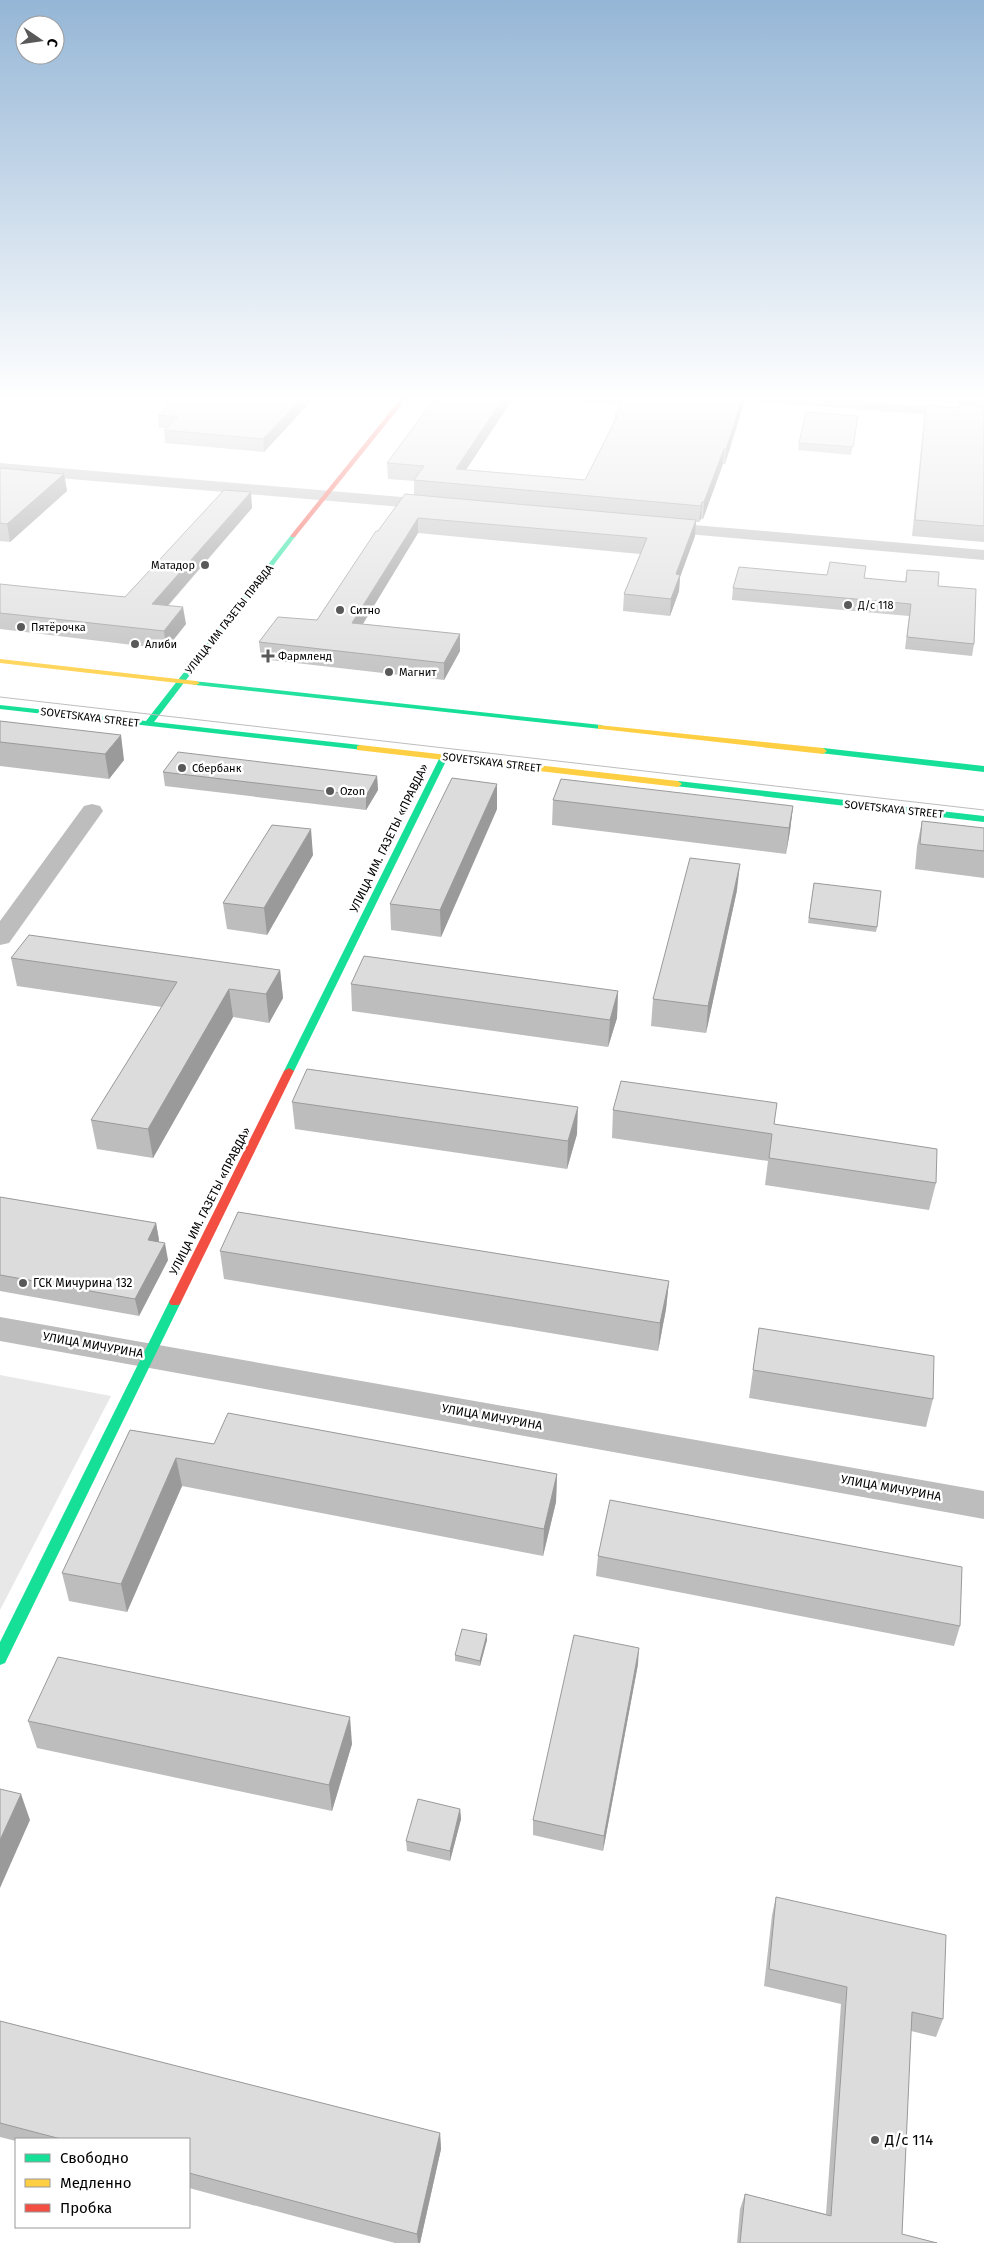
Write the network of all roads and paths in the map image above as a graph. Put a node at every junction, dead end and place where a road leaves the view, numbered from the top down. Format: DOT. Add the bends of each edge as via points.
graph roads {
  1 [pos="320,502"];
  2 [pos="397,502"];
  3 [pos="454,507"];
  4 [pos="647,525"];
  5 [pos="984,555"];
  6 [pos="0,661"];
  7 [pos="182,680"];
  8 [pos="0,707"];
  9 [pos="148,724"];
  10 [pos="444,757"];
  11 [pos="984,769"];
  12 [pos="92,811"];
  13 [pos="984,819"];
  14 [pos="0,938"];
  15 [pos="0,1329"];
  16 [pos="148,1355"];
  17 [pos="984,1505"];
  18 [pos="0,1658"];
  1 -- 7 [label="street, УЛИЦА ИМ ГАЗЕТЫ ПРАВДА"];
  2 -- 3 [label="street"];
  4 -- 5 [label="street"];
  6 -- 7 [label="street"];
  7 -- 9 [label="street, УЛИЦА ИМ ГАЗЕТЫ ПРАВДА"];
  7 -- 11 [label="street"];
  8 -- 9 [label="street, SOVETSKAYA STREET"];
  9 -- 10 [label="street, SOVETSKAYA STREET"];
  10 -- 13 [label="street, SOVETSKAYA STREET"];
  10 -- 16 [label="street, УЛИЦА ИМ. ГАЗЕТЫ «ПРАВДА»"];
  12 -- 14 [label="street"];
  15 -- 16 [label="street, УЛИЦА МИЧУРИНА"];
  16 -- 17 [label="street, УЛИЦА МИЧУРИНА"];
  16 -- 18 [label="street, УЛИЦА ИМ. ГАЗЕТЫ «ПРАВДА»"];
}
